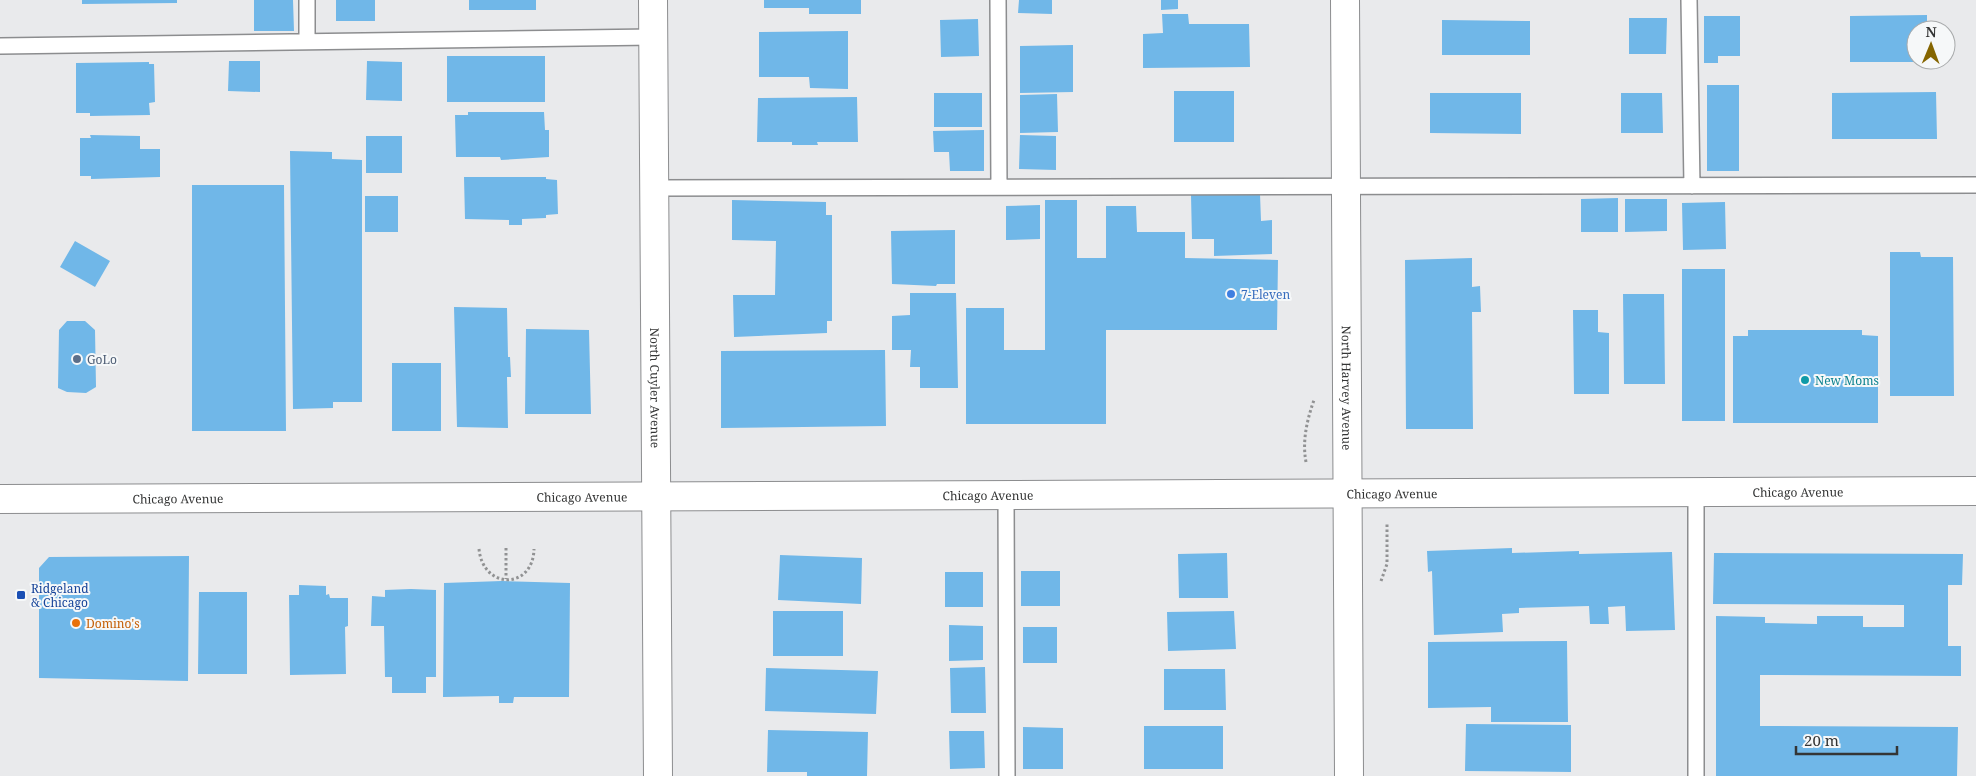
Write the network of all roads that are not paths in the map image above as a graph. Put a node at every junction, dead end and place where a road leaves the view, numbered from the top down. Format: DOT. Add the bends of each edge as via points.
graph roads {
  1 [pos="306,0"];
  2 [pos="652,0"];
  3 [pos="998,0"];
  4 [pos="1345,0"];
  5 [pos="1689,0"];
  6 [pos="653,37"];
  7 [pos="307,42"];
  8 [pos="0,46"];
  9 [pos="1976,185"];
  10 [pos="1692,186"];
  11 [pos="999,187"];
  12 [pos="1346,187"];
  13 [pos="654,188"];
  14 [pos="1976,491"];
  15 [pos="1696,492"];
  16 [pos="1349,494"];
  17 [pos="1006,495"];
  18 [pos="656,496"];
  19 [pos="0,499"];
  20 [pos="658,776"];
  21 [pos="1007,776"];
  22 [pos="1349,776"];
  23 [pos="1696,776"];
  1 -- 7 [label="lane"];
  2 -- 6 [label="main road, North Cuyler Avenue"];
  3 -- 11 [label="lane"];
  4 -- 12 [label="main road, North Harvey Avenue"];
  5 -- 10 [label="lane"];
  6 -- 7 [label="lane"];
  6 -- 13 [label="main road, North Cuyler Avenue"];
  7 -- 8 [label="lane"];
  9 -- 10 [label="lane"];
  10 -- 12 [label="lane"];
  11 -- 12 [label="lane"];
  11 -- 13 [label="lane"];
  12 -- 16 [label="main road, North Harvey Avenue"];
  13 -- 18 [label="main road, North Cuyler Avenue"];
  14 -- 15 [label="main road, Chicago Avenue"];
  15 -- 16 [label="main road, Chicago Avenue"];
  15 -- 23 [label="lane"];
  16 -- 17 [label="main road, Chicago Avenue"];
  16 -- 22 [label="main road, North Harvey Avenue"];
  17 -- 18 [label="main road, Chicago Avenue"];
  17 -- 21 [label="lane"];
  18 -- 19 [label="main road, Chicago Avenue"];
  18 -- 20 [label="main road, North Cuyler Avenue"];
}
